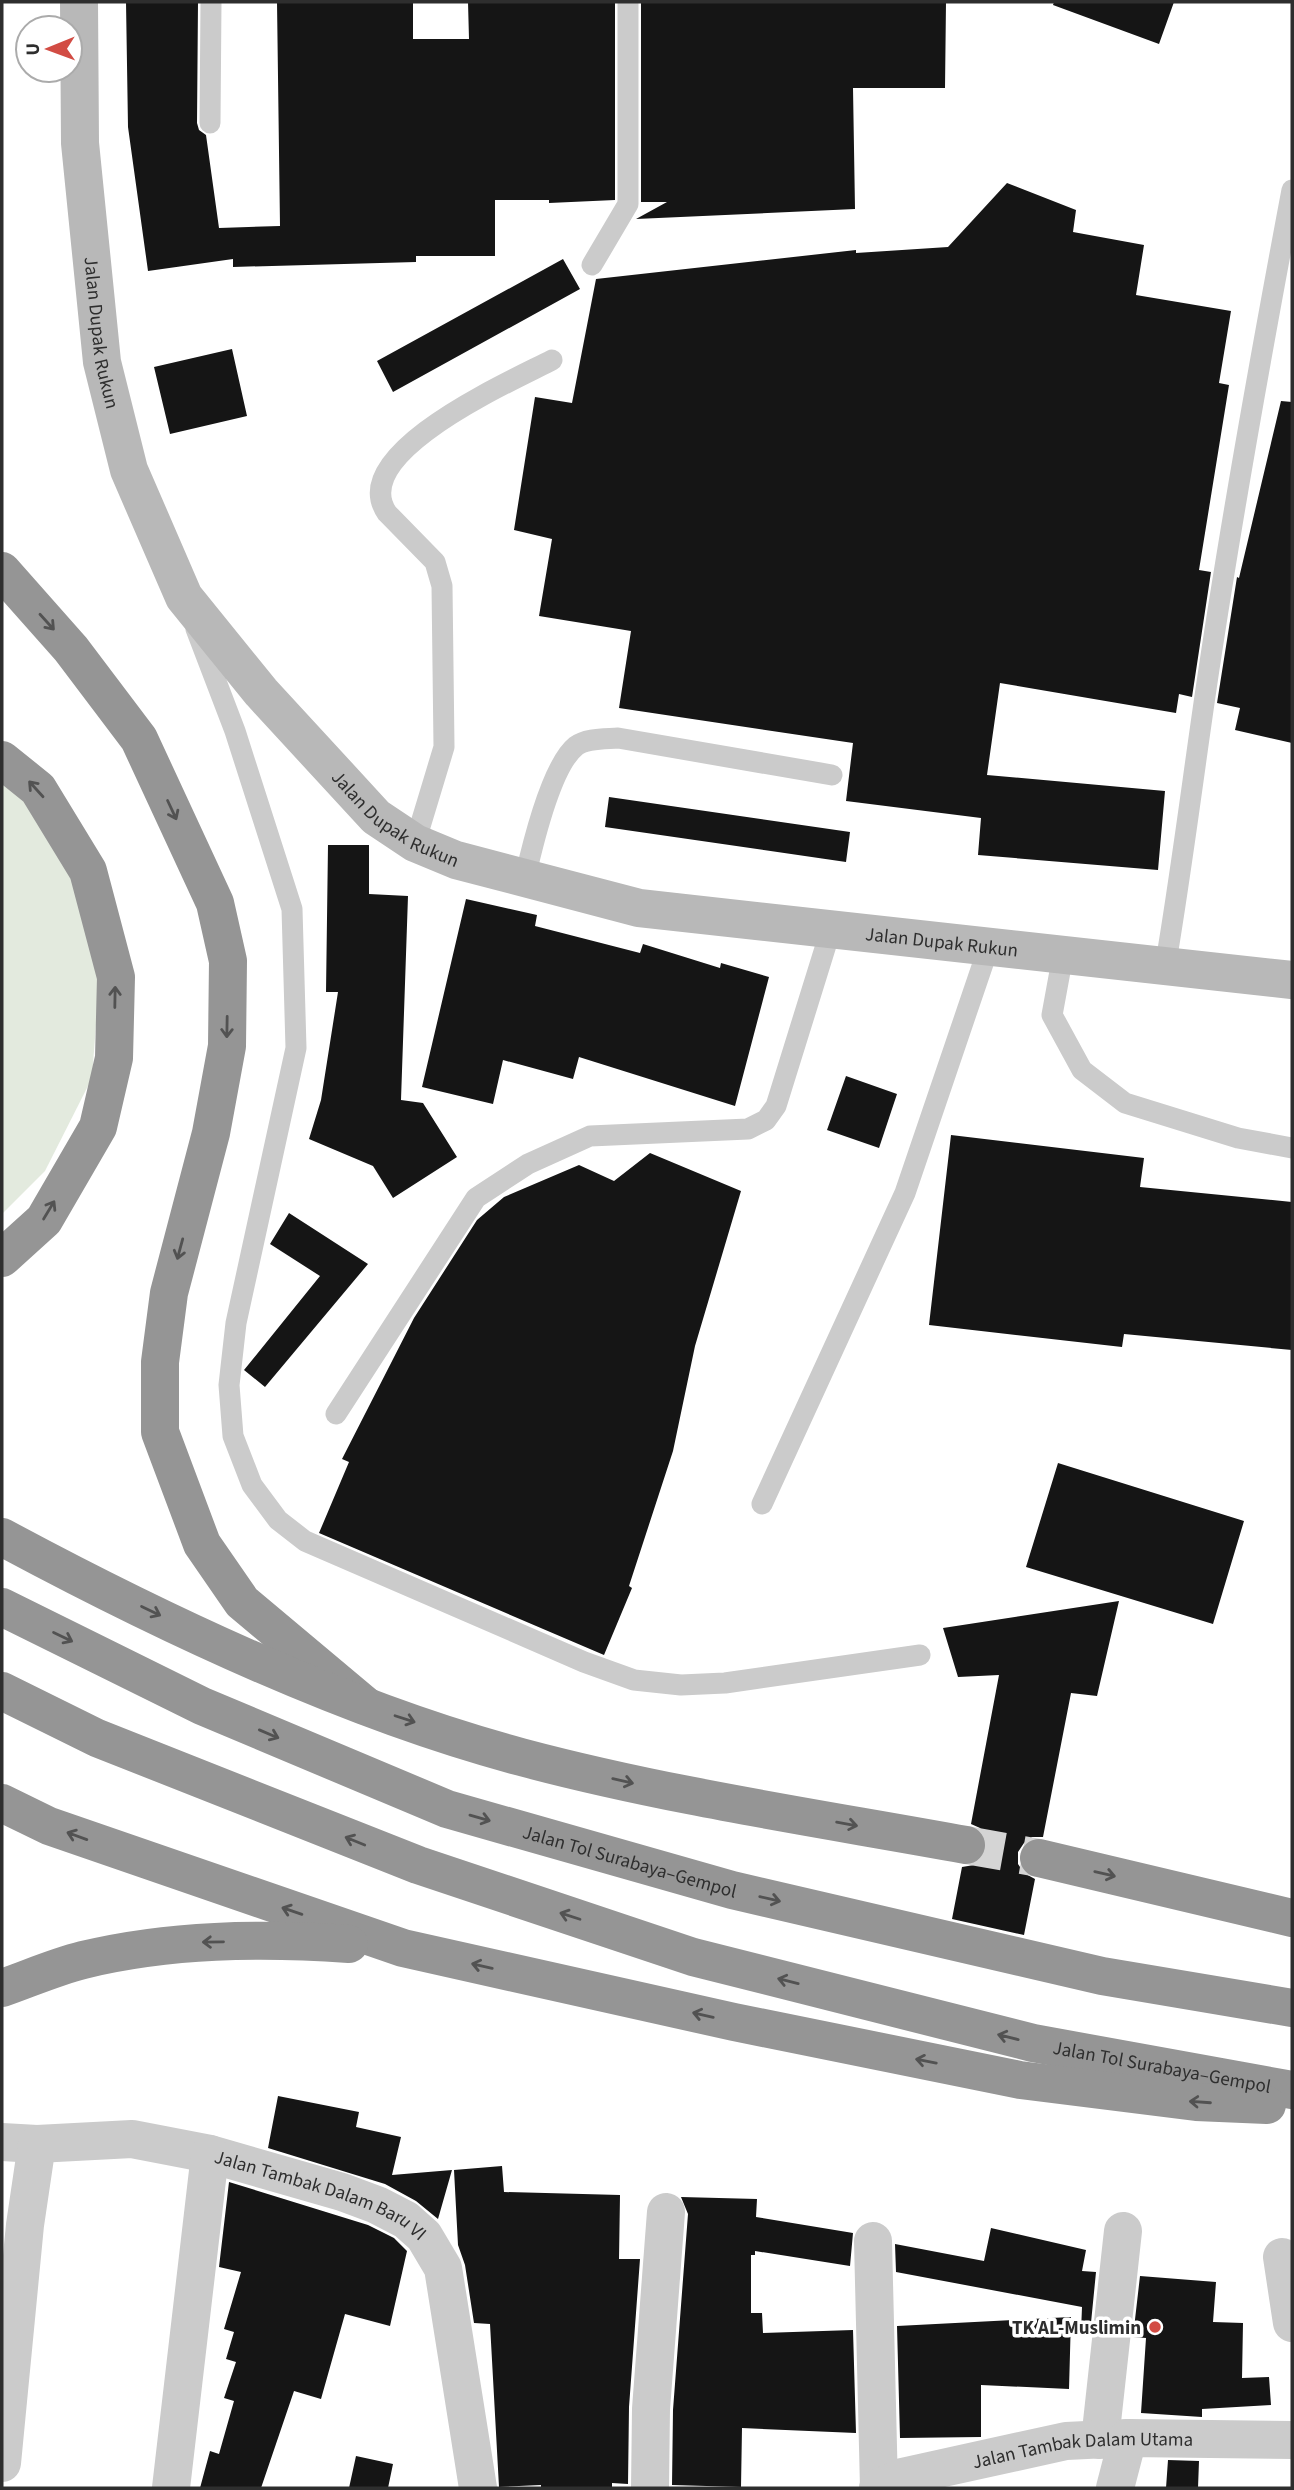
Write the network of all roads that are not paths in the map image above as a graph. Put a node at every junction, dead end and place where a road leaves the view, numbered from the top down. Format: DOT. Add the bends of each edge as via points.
graph roads {
  1 [pos="79,2"];
  2 [pos="211,2"];
  3 [pos="628,2"];
  4 [pos="211,123"];
  5 [pos="1292,190"];
  6 [pos="593,265"];
  7 [pos="552,360"];
  8 [pos="2,570"];
  9 [pos="184,597"];
  10 [pos="2,760"];
  11 [pos="832,775"];
  12 [pos="415,843"];
  13 [pos="525,878"];
  14 [pos="831,929"];
  15 [pos="989,946"];
  16 [pos="1063,955"];
  17 [pos="1165,968"];
  18 [pos="1292,980"];
  19 [pos="1292,1148"];
  20 [pos="2,1258"];
  21 [pos="336,1414"];
  22 [pos="762,1504"];
  23 [pos="2,1537"];
  24 [pos="2,1607"];
  25 [pos="920,1655"];
  26 [pos="2,1691"];
  27 [pos="366,1706"];
  28 [pos="2,1802"];
  29 [pos="966,1845"];
  30 [pos="1039,1858"];
  31 [pos="1292,1919"];
  32 [pos="403,1948"];
  33 [pos="2,1988"];
  34 [pos="1292,2008"];
  35 [pos="1292,2090"];
  36 [pos="1292,2106"];
  37 [pos="20,2143"];
  38 [pos="210,2154"];
  39 [pos="666,2212"];
  40 [pos="1123,2231"];
  41 [pos="873,2241"];
  42 [pos="1282,2257"];
  43 [pos="1292,2323"];
  44 [pos="1114,2439"];
  45 [pos="1292,2440"];
  46 [pos="2,2463"];
  47 [pos="171,2488"];
  48 [pos="478,2488"];
  49 [pos="650,2488"];
  50 [pos="879,2488"];
  51 [pos="1115,2488"];
  1 -- 9 [label="main road, Jalan Dupak Rukun" via="80,143 102,362 129,470"];
  2 -- 4 [label="lane"];
  3 -- 6 [label="lane" via="628,204"];
  5 -- 17 [label="lane" via="1209,670"];
  7 -- 12 [label="lane" via="421,434 391,460 379,491 387,513 435,562 442,586 443,747"];
  8 -- 27 [label="highway, one-way" via="71,649 139,739 215,904 228,961 227,1046 211,1133 169,1293 160,1362 160,1432 202,1544 242,1602"];
  9 -- 12 [label="main road, Jalan Dupak Rukun" via="261,692 376,817"];
  9 -- 25 [label="lane" via="235,731 292,909 296,1048 236,1323 229,1385 233,1436 252,1485 278,1520 305,1541 634,1680 725,1683"];
  20 -- 10 [label="highway, one-way" via="44,1220 98,1127 114,1058 116,977 88,871 38,789"];
  11 -- 13 [label="lane" via="618,737 593,740 576,746 564,762 537,825"];
  12 -- 13 [label="main road, Jalan Dupak Rukun" via="456,860"];
  13 -- 14 [label="main road, Jalan Dupak Rukun" via="639,908"];
  14 -- 15 [label="main road, Jalan Dupak Rukun"];
  14 -- 21 [label="lane" via="776,1106 766,1120 748,1129 716,1133 590,1136 528,1164 476,1198"];
  15 -- 16 [label="main road, Jalan Dupak Rukun"];
  15 -- 22 [label="lane" via="905,1193"];
  16 -- 17 [label="main road, Jalan Dupak Rukun"];
  16 -- 19 [label="lane" via="1052,1015 1082,1070 1125,1103 1238,1138"];
  17 -- 18 [label="main road, Jalan Dupak Rukun"];
  23 -- 27 [label="highway, one-way" via="211,1641"];
  24 -- 34 [label="highway, Jalan Tol Surabaya–Gempol, one-way" via="202,1706 447,1809 745,1893 1102,1976"];
  35 -- 26 [label="highway, Jalan Tol Surabaya–Gempol, one-way" via="1033,2043 693,1957 418,1866 97,1738"];
  27 -- 29 [label="highway, one-way" via="519,1757 646,1786"];
  32 -- 28 [label="highway, one-way" via="61,1831"];
  30 -- 31 [label="highway, one-way"];
  32 -- 33 [label="highway, one-way" via="293,1941 185,1943 82,1960"];
  36 -- 32 [label="highway, one-way" via="1196,2102 1020,2080"];
  37 -- 38 [label="street" via="132,2139"];
  37 -- 46 [label="street" via="25,2225"];
  38 -- 47 [label="street, Jalan Tambak Dalam Baru VI"];
  38 -- 48 [label="street, Jalan Tambak Dalam Baru VI" via="377,2205 424,2236 443,2268"];
  39 -- 49 [label="street" via="651,2409"];
  40 -- 44 [label="street"];
  41 -- 50 [label="street"];
  42 -- 43 [label="street"];
  44 -- 45 [label="street, Jalan Tambak Dalam Utama"];
  44 -- 50 [label="street, Jalan Tambak Dalam Utama" via="1066,2441 902,2477"];
  44 -- 51 [label="street"];
}
